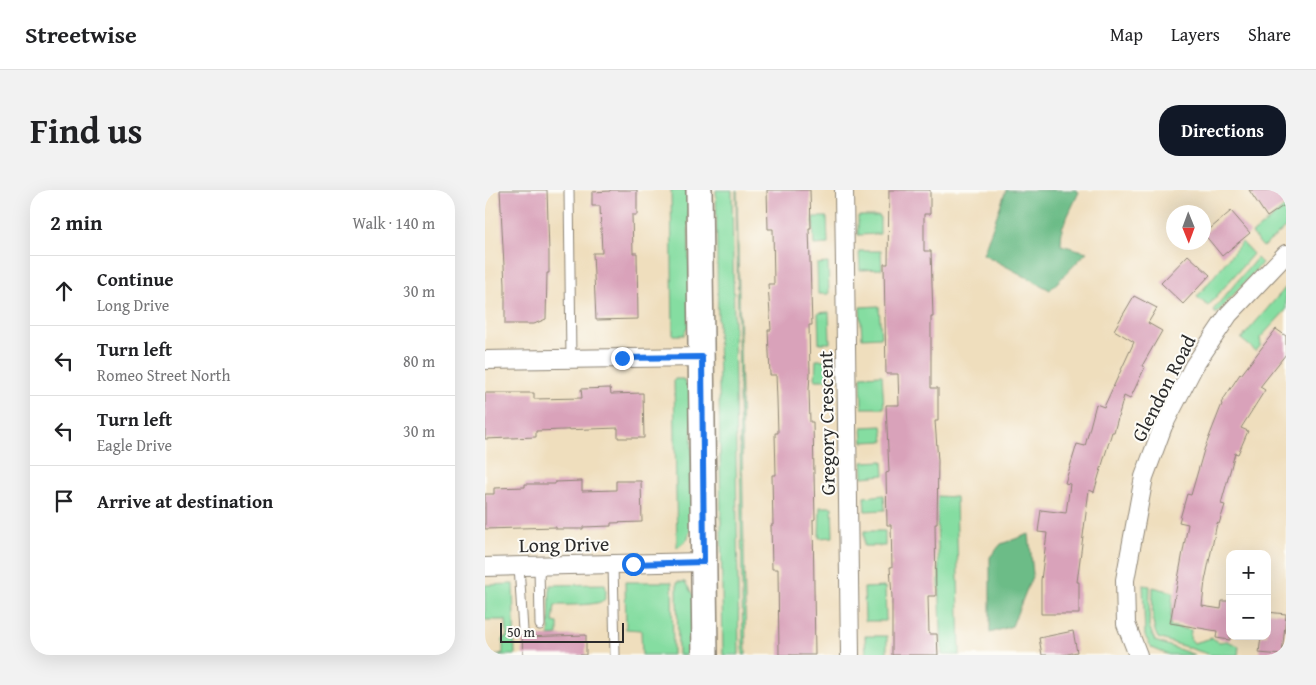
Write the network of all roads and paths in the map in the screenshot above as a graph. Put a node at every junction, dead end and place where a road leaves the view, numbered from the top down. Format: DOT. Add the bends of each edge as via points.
graph roads {
  1 [pos="569,190"];
  2 [pos="699,190"];
  3 [pos="844,190"];
  4 [pos="1286,254"];
  5 [pos="702,357"];
  6 [pos="571,359"];
  7 [pos="485,360"];
  8 [pos="704,562"];
  9 [pos="613,564"];
  10 [pos="519,566"];
  11 [pos="539,566"];
  12 [pos="485,567"];
  13 [pos="540,624"];
  14 [pos="523,631"];
  15 [pos="615,655"];
  16 [pos="705,655"];
  17 [pos="850,655"];
  18 [pos="1138,655"];
  1 -- 6 [label="lane"];
  2 -- 5 [label="main road"];
  3 -- 17 [label="street, Gregory Crescent"];
  4 -- 18 [label="street, Glendon Road" via="1229,314 1194,366 1163,426 1144,477 1125,580 1126,624"];
  5 -- 6 [label="street"];
  5 -- 8 [label="main road"];
  6 -- 7 [label="street"];
  8 -- 9 [label="street, Long Drive"];
  8 -- 16 [label="main road"];
  9 -- 11 [label="street, Long Drive"];
  9 -- 15 [label="lane"];
  10 -- 11 [label="street, Long Drive"];
  10 -- 12 [label="street, Long Drive"];
  10 -- 14 [label="lane"];
  11 -- 13 [label="lane"];
}
